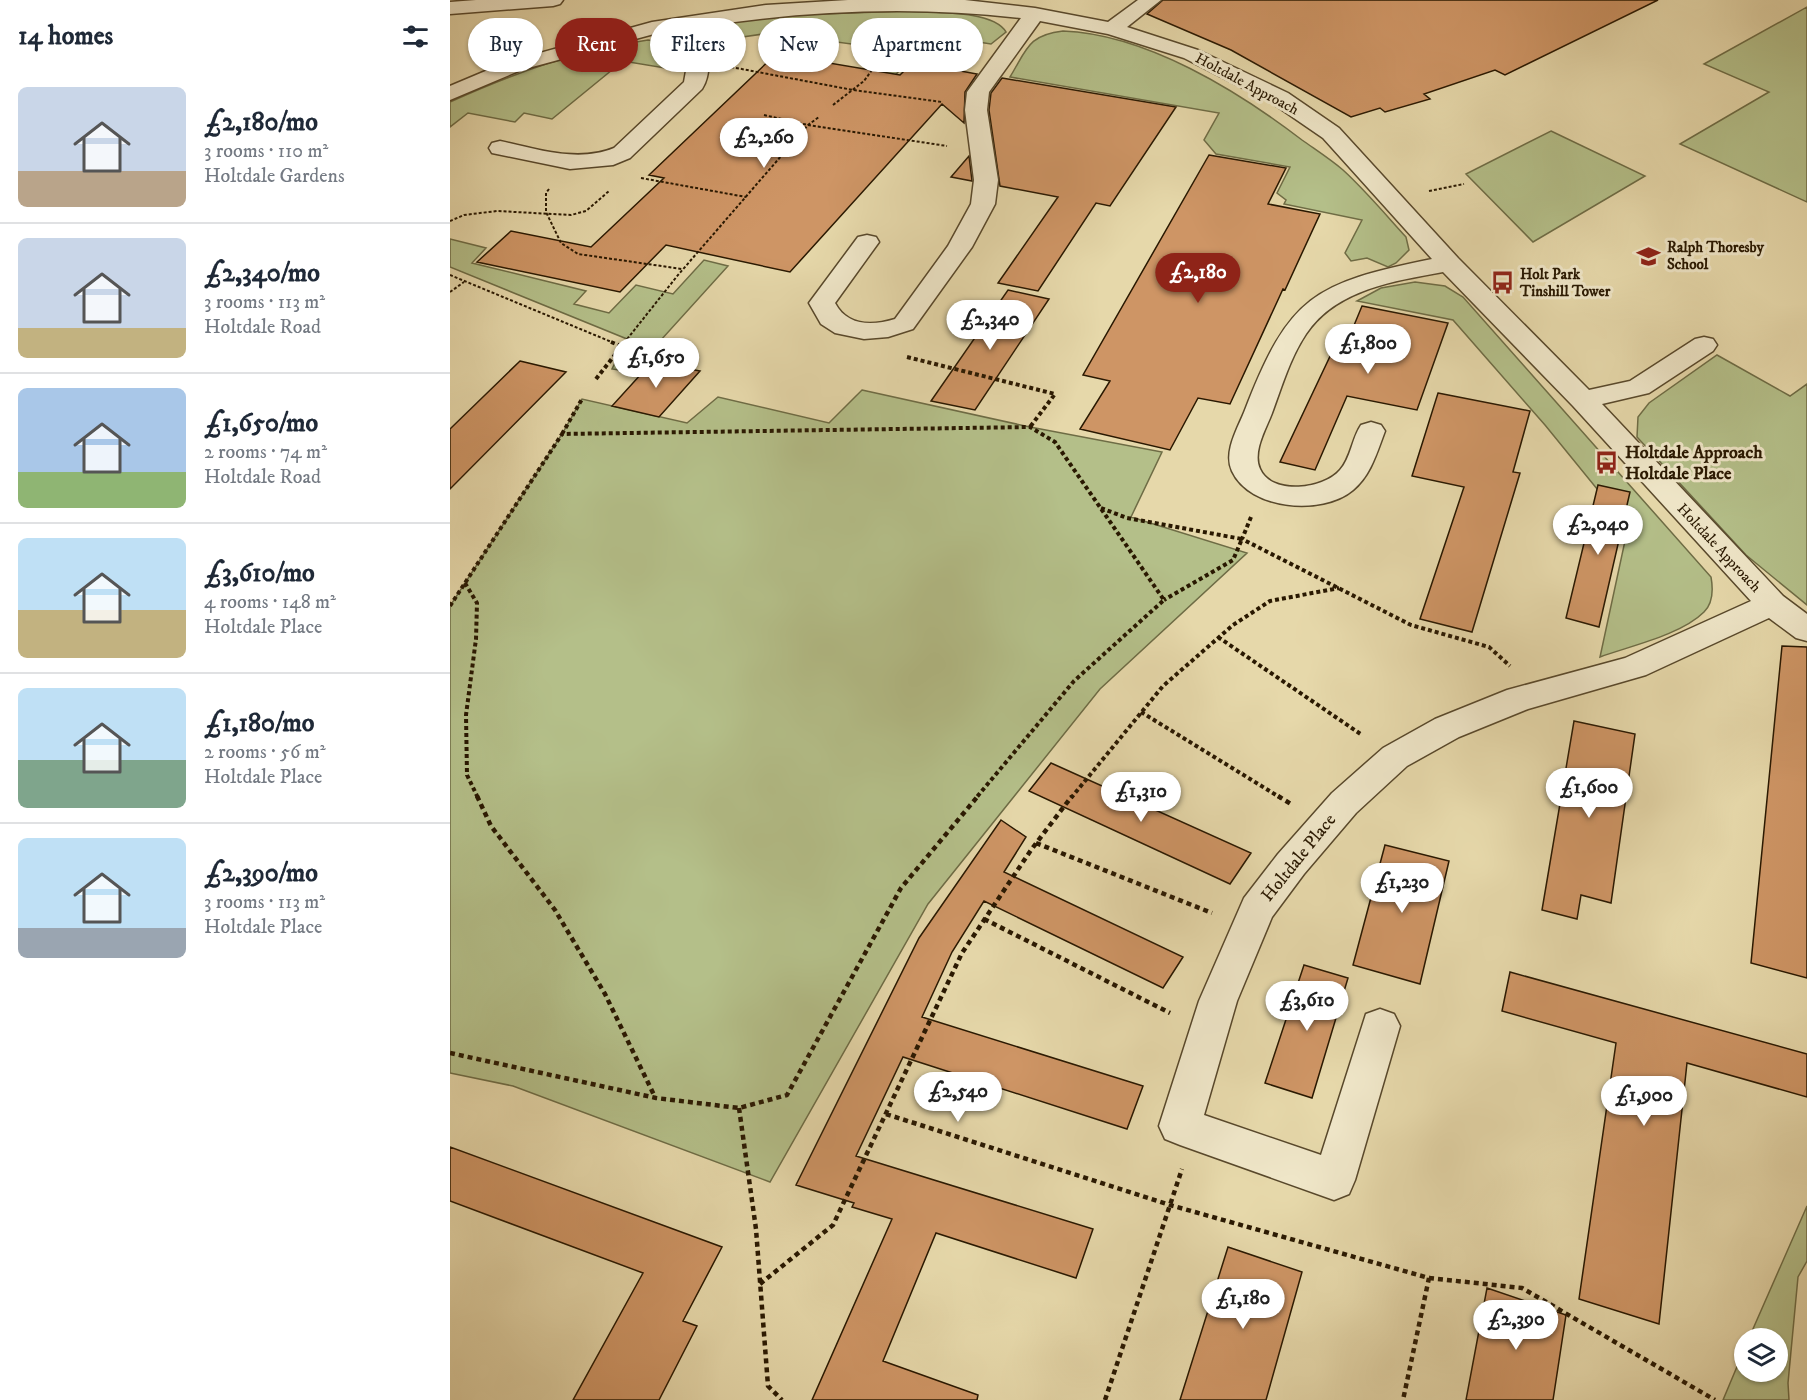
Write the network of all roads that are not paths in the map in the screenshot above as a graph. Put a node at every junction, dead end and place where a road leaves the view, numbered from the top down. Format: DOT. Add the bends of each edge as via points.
graph roads {
  1 [pos="544,0"];
  2 [pos="553,0"];
  3 [pos="1150,0"];
  4 [pos="865,3"];
  5 [pos="450,8"];
  6 [pos="1035,14"];
  7 [pos="712,18"];
  8 [pos="650,29"];
  9 [pos="1112,29"];
  10 [pos="696,72"];
  11 [pos="450,93"];
  12 [pos="500,148"];
  13 [pos="867,242"];
  14 [pos="1449,263"];
  15 [pos="1704,345"];
  16 [pos="1582,400"];
  17 [pos="1371,431"];
  18 [pos="1772,604"];
  19 [pos="1807,630"];
  20 [pos="1380,1026"];
  1 -- 2 [label="street"];
  1 -- 5 [label="street"];
  3 -- 9 [label="street"];
  4 -- 6 [label="street, Holtdale Approach" via="964,6"];
  4 -- 7 [label="street, Holtdale Approach"];
  6 -- 9 [label="street, Holtdale Approach"];
  6 -- 13 [label="street" via="978,92 976,107 986,180 983,204 960,247 904,324 864,331 844,327 825,311 822,303"];
  8 -- 11 [label="street, Holtdale Approach" via="514,66"];
  9 -- 14 [label="street, Holtdale Approach" via="1206,60 1280,98 1331,133"];
  10 -- 12 [label="street" via="694,84 622,153 605,160 570,162"];
  14 -- 16 [label="street, Holtdale Approach"];
  14 -- 17 [label="street" via="1382,277 1344,291 1313,310 1270,377 1242,457 1247,473 1264,488 1283,495 1311,497 1335,490 1350,477"];
  15 -- 16 [label="street" via="1639,387"];
  16 -- 18 [label="street, Holtdale Approach"];
  18 -- 19 [label="street, Holtdale Approach"];
  18 -- 20 [label="street, Holtdale Place" via="1635,667 1519,699 1447,728 1395,757 1344,803 1264,900 1218,1001 1180,1126 1334,1180"];
}
